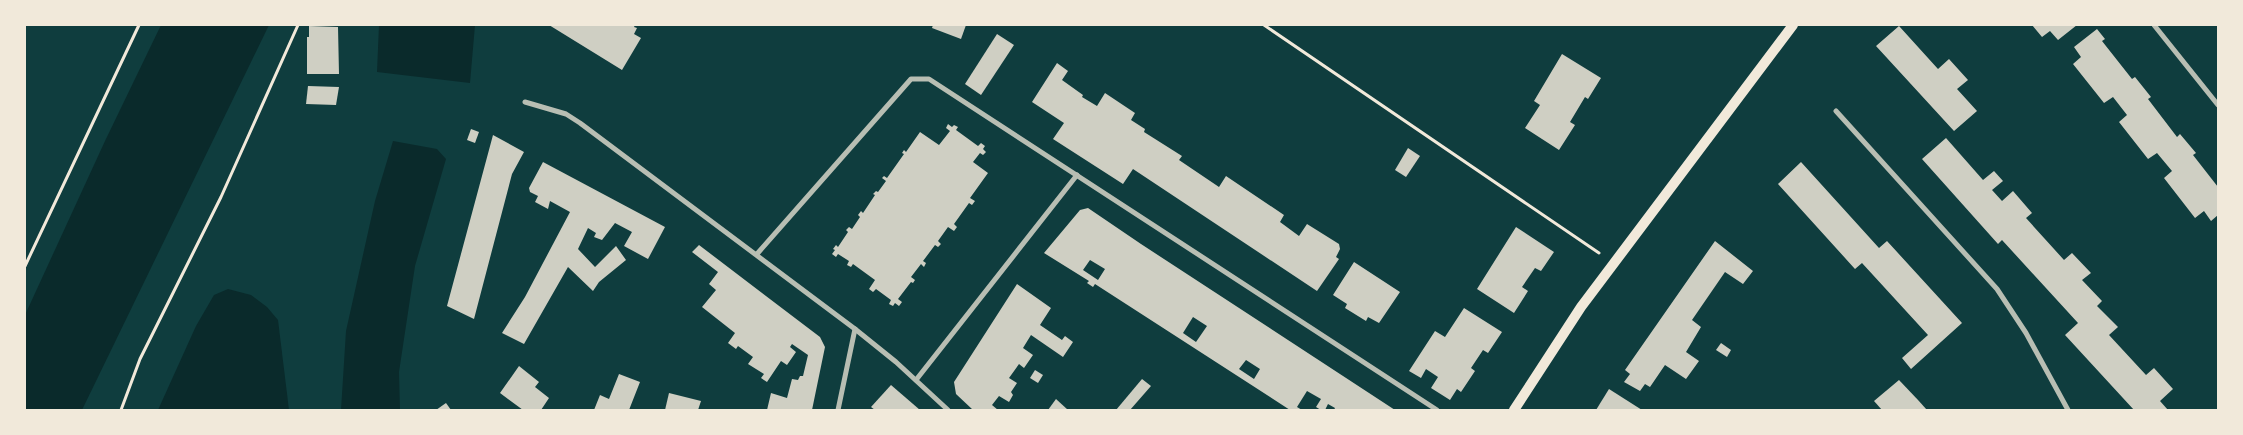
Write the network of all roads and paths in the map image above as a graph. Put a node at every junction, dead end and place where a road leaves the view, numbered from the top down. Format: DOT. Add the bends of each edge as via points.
graph roads {
  1 [pos="139,25"];
  2 [pos="298,25"];
  3 [pos="1264,25"];
  4 [pos="1793,25"];
  5 [pos="2154,25"];
  6 [pos="526,102"];
  7 [pos="2218,105"];
  8 [pos="1836,111"];
  9 [pos="1077,174"];
  10 [pos="757,254"];
  11 [pos="1614,263"];
  12 [pos="25,266"];
  13 [pos="855,330"];
  14 [pos="916,380"];
  15 [pos="121,410"];
  16 [pos="838,410"];
  17 [pos="948,410"];
  18 [pos="1437,410"];
  19 [pos="1514,410"];
  20 [pos="2068,410"];
  1 -- 12 [label="path"];
  2 -- 15 [label="path" via="221,197 140,358"];
  3 -- 11 [label="path"];
  4 -- 11 [label="main road"];
  5 -- 7 [label="street"];
  6 -- 10 [label="street" via="566,114"];
  8 -- 20 [label="street" via="1997,289 2026,333"];
  9 -- 10 [label="street" via="929,80 911,80"];
  9 -- 14 [label="street"];
  9 -- 18 [label="street"];
  10 -- 13 [label="street"];
  11 -- 19 [label="main road" via="1556,342"];
  13 -- 14 [label="street"];
  13 -- 16 [label="street"];
  14 -- 17 [label="street"];
}
